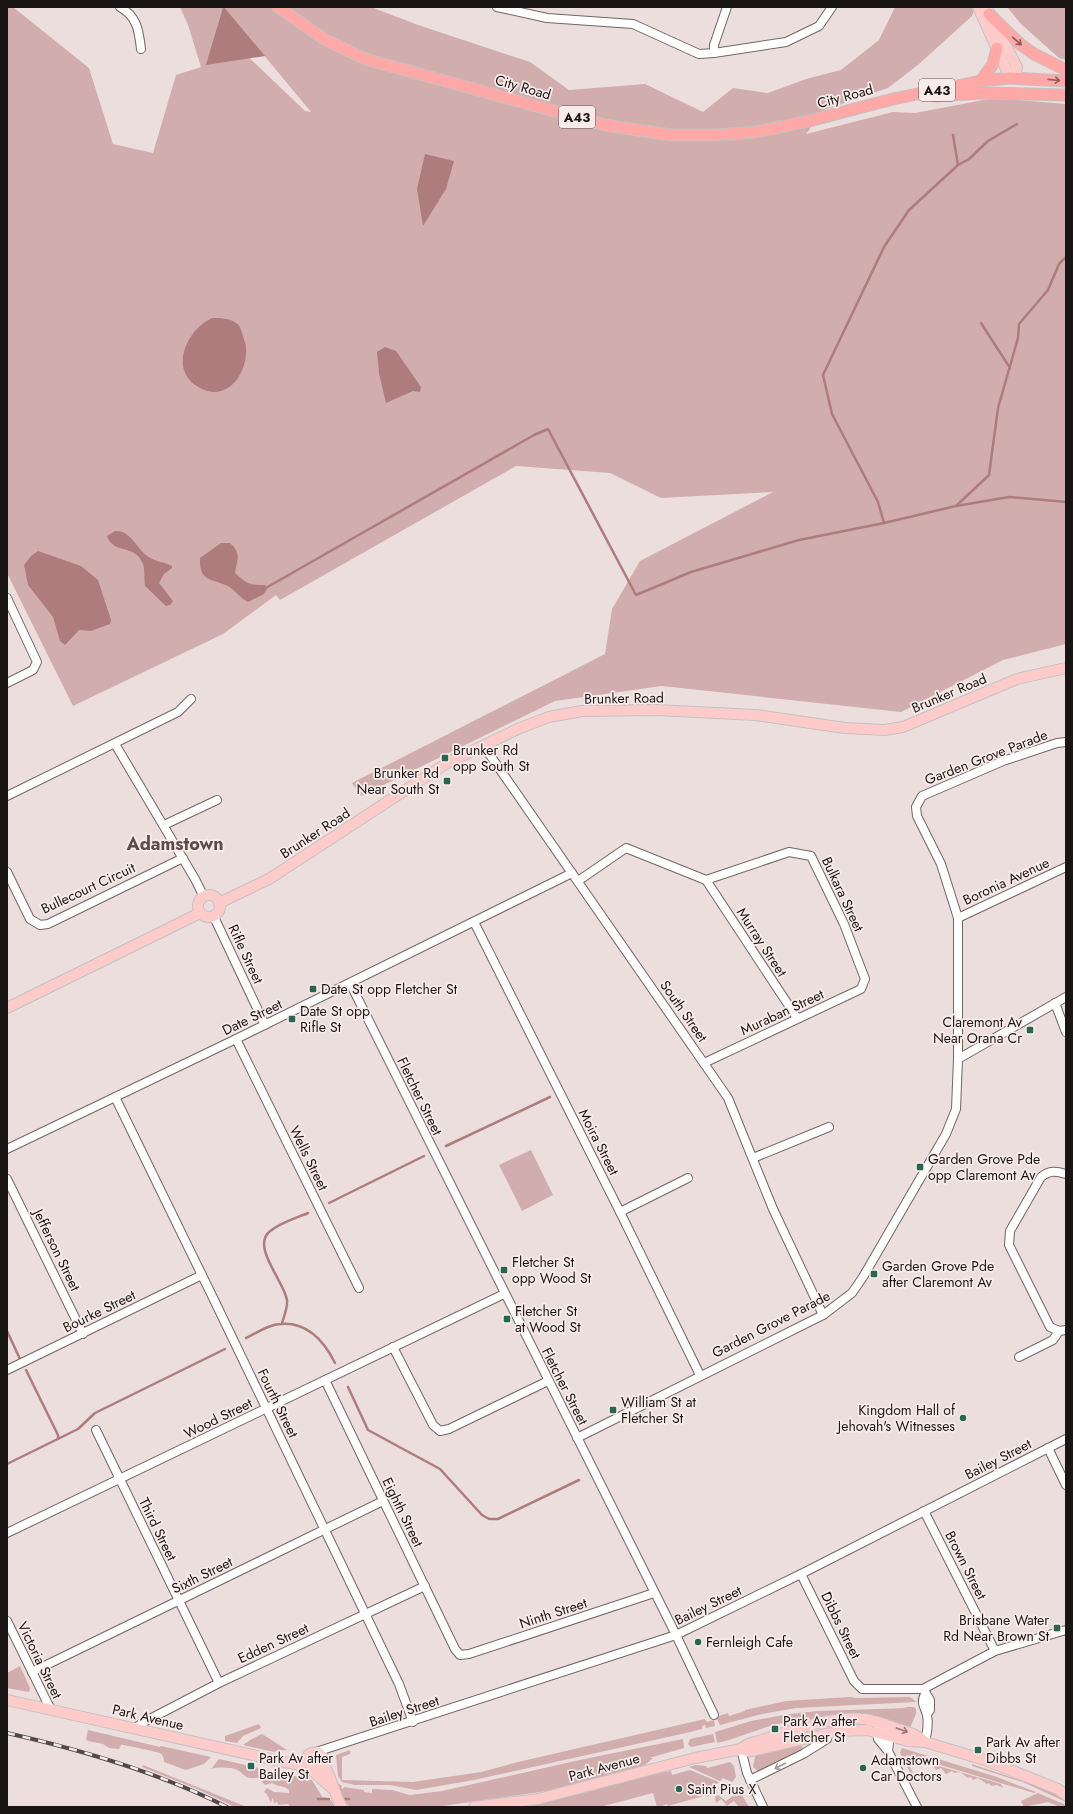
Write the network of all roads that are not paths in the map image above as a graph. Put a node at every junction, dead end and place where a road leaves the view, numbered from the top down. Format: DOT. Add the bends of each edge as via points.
graph roads {
  1 [pos="120,7"];
  2 [pos="278,7"];
  3 [pos="497,7"];
  4 [pos="727,7"];
  5 [pos="832,7"];
  6 [pos="978,7"];
  7 [pos="988,10"];
  8 [pos="997,48"];
  9 [pos="141,49"];
  10 [pos="714,53"];
  11 [pos="1066,70"];
  12 [pos="1015,78"];
  13 [pos="981,80"];
  14 [pos="1066,82"];
  15 [pos="982,93"];
  16 [pos="1039,93"];
  17 [pos="1066,95"];
  18 [pos="893,100"];
  19 [pos="7,598"];
  20 [pos="1066,668"];
  21 [pos="7,683"];
  22 [pos="191,699"];
  23 [pos="1066,742"];
  24 [pos="115,744"];
  25 [pos="484,745"];
  26 [pos="7,796"];
  27 [pos="217,800"];
  28 [pos="164,826"];
  29 [pos="182,858"];
  30 [pos="1066,867"];
  31 [pos="7,872"];
  32 [pos="572,873"];
  33 [pos="706,880"];
  34 [pos="578,881"];
  35 [pos="204,897"];
  36 [pos="219,903"];
  37 [pos="200,913"];
  38 [pos="214,917"];
  39 [pos="958,918"];
  40 [pos="474,922"];
  41 [pos="865,979"];
  42 [pos="350,983"];
  43 [pos="1066,996"];
  44 [pos="1055,1003"];
  45 [pos="7,1008"];
  46 [pos="797,1018"];
  47 [pos="265,1025"];
  48 [pos="1066,1032"];
  49 [pos="236,1039"];
  50 [pos="958,1059"];
  51 [pos="704,1063"];
  52 [pos="115,1097"];
  53 [pos="829,1127"];
  54 [pos="7,1149"];
  55 [pos="753,1158"];
  56 [pos="1066,1174"];
  57 [pos="688,1178"];
  58 [pos="7,1179"];
  59 [pos="620,1212"];
  60 [pos="202,1275"];
  61 [pos="359,1288"];
  62 [pos="504,1294"];
  63 [pos="823,1315"];
  64 [pos="1063,1330"];
  65 [pos="83,1334"];
  66 [pos="393,1347"];
  67 [pos="1019,1357"];
  68 [pos="7,1370"];
  69 [pos="700,1375"];
  70 [pos="325,1380"];
  71 [pos="548,1380"];
  72 [pos="267,1408"];
  73 [pos="96,1430"];
  74 [pos="577,1438"];
  75 [pos="1066,1439"];
  76 [pos="1048,1448"];
  77 [pos="120,1480"];
  78 [pos="1066,1485"];
  79 [pos="383,1501"];
  80 [pos="924,1511"];
  81 [pos="326,1529"];
  82 [pos="7,1533"];
  83 [pos="801,1574"];
  84 [pos="425,1586"];
  85 [pos="654,1593"];
  86 [pos="178,1601"];
  87 [pos="366,1614"];
  88 [pos="7,1621"];
  89 [pos="1066,1630"];
  90 [pos="676,1635"];
  91 [pos="995,1651"];
  92 [pos="460,1655"];
  93 [pos="32,1672"];
  94 [pos="219,1683"];
  95 [pos="924,1692"];
  96 [pos="7,1700"];
  97 [pos="51,1710"];
  98 [pos="714,1715"];
  99 [pos="412,1722"];
  100 [pos="135,1728"];
  101 [pos="880,1729"];
  102 [pos="826,1733"];
  103 [pos="925,1742"];
  104 [pos="342,1745"];
  105 [pos="741,1749"];
  106 [pos="316,1752"];
  107 [pos="324,1763"];
  108 [pos="309,1765"];
  109 [pos="750,1780"];
  110 [pos="332,1789"];
  111 [pos="1063,1791"];
  112 [pos="342,1807"];
  113 [pos="474,1807"];
  114 [pos="763,1807"];
  115 [pos="916,1807"];
  1 -- 9 [label="street" via="134,18 138,26"];
  2 -- 18 [label="highway, City Road / A43" via="324,39 365,58 612,126 671,135 756,132"];
  3 -- 10 [label="street" via="546,18 633,24 699,54"];
  4 -- 10 [label="street" via="714,45"];
  5 -- 10 [label="street" via="819,26 786,42"];
  6 -- 8 [label="main road"];
  7 -- 11 [label="highway, one-way" via="1020,44"];
  7 -- 12 [label="main road" via="1017,67"];
  8 -- 12 [label="main road" via="1006,69"];
  8 -- 13 [label="highway" via="994,64"];
  12 -- 13 [label="highway, City Road / A43"];
  12 -- 14 [label="highway, City Road / A43, one-way"];
  12 -- 15 [label="highway"];
  12 -- 16 [label="highway"];
  13 -- 18 [label="highway, City Road / A43"];
  15 -- 16 [label="highway, City Road / A43"];
  15 -- 18 [label="highway, City Road / A43"];
  16 -- 17 [label="highway, City Road / A43"];
  19 -- 21 [label="street" via="36,659 33,670"];
  20 -- 25 [label="main road, Brunker Road" via="1017,679 903,727 884,730 845,728 756,715 656,710 582,711 549,717"];
  22 -- 24 [label="street" via="178,712"];
  23 -- 39 [label="street, Garden Grove Parade" via="1003,761 918,800 917,816 941,864"];
  24 -- 26 [label="street"];
  24 -- 28 [label="street"];
  25 -- 32 [label="street, South Street"];
  25 -- 36 [label="main road, Brunker Road" via="447,763 269,879"];
  27 -- 28 [label="street"];
  28 -- 29 [label="street"];
  29 -- 31 [label="street, Bullecourt Circuit" via="48,924 40,925 30,919"];
  29 -- 35 [label="street"];
  30 -- 39 [label="street, Boronia Avenue"];
  32 -- 34 [label="street, South Street"];
  32 -- 40 [label="street, Date Street"];
  33 -- 34 [label="street" via="626,848"];
  33 -- 41 [label="street, Bulkara Street" via="789,852 811,856 844,924"];
  33 -- 46 [label="street, Murray Street"];
  34 -- 51 [label="street, South Street"];
  35 -- 36 [label="main road" via="213,896"];
  35 -- 37 [label="main road" via="198,904"];
  36 -- 38 [label="main road" via="219,911"];
  37 -- 38 [label="main road" via="206,917"];
  37 -- 45 [label="main road"];
  38 -- 47 [label="street, Rifle Street"];
  39 -- 50 [label="street, Garden Grove Parade"];
  40 -- 42 [label="street, Date Street"];
  40 -- 59 [label="street, Moira Street"];
  41 -- 46 [label="street, Muraban Street" via="860,989"];
  42 -- 47 [label="street, Date Street"];
  42 -- 62 [label="street, Fletcher Street"];
  43 -- 44 [label="street"];
  44 -- 48 [label="street"];
  44 -- 50 [label="street"];
  46 -- 51 [label="street, Muraban Street"];
  47 -- 49 [label="street, Date Street"];
  49 -- 52 [label="street, Date Street"];
  49 -- 61 [label="street, Wells Street"];
  50 -- 63 [label="street, Garden Grove Parade" via="956,1109 946,1134 863,1277 852,1293"];
  51 -- 55 [label="street, South Street" via="728,1098"];
  52 -- 54 [label="street, Date Street"];
  52 -- 60 [label="street, Fourth Street"];
  53 -- 55 [label="street"];
  55 -- 63 [label="street, South Street" via="773,1209"];
  56 -- 64 [label="street" via="1056,1171 1041,1177 1010,1231 1009,1238 1009,1245 1050,1327"];
  57 -- 59 [label="street"];
  58 -- 65 [label="street, Jefferson Street"];
  59 -- 69 [label="street, Moira Street"];
  60 -- 65 [label="street, Bourke Street"];
  60 -- 72 [label="street, Fourth Street"];
  62 -- 66 [label="street, Wood Street"];
  62 -- 71 [label="street, Fletcher Street"];
  63 -- 69 [label="street, Garden Grove Parade"];
  64 -- 67 [label="street" via="1053,1340"];
  65 -- 68 [label="street, Bourke Street"];
  66 -- 70 [label="street, Wood Street"];
  66 -- 71 [label="street" via="433,1425 440,1431 449,1429"];
  69 -- 74 [label="street, Garden Grove Parade"];
  70 -- 72 [label="street, Wood Street"];
  70 -- 79 [label="street, Eighth Street"];
  71 -- 74 [label="street, Fletcher Street"];
  72 -- 77 [label="street, Wood Street"];
  72 -- 81 [label="street, Fourth Street"];
  73 -- 77 [label="street, Third Street"];
  74 -- 85 [label="street, Fletcher Street"];
  75 -- 76 [label="street, Bailey Street"];
  76 -- 78 [label="street"];
  76 -- 80 [label="street, Bailey Street"];
  77 -- 82 [label="street, Wood Street"];
  77 -- 86 [label="street, Third Street"];
  79 -- 81 [label="street, Sixth Street"];
  79 -- 84 [label="street, Eighth Street"];
  80 -- 83 [label="street, Bailey Street"];
  80 -- 91 [label="street, Brown Street"];
  81 -- 86 [label="street, Sixth Street"];
  81 -- 87 [label="street, Fourth Street"];
  83 -- 90 [label="street, Bailey Street"];
  83 -- 95 [label="street, Dibbs Street" via="858,1687 864,1690"];
  84 -- 87 [label="street, Edden Street"];
  84 -- 92 [label="street, Eighth Street"];
  85 -- 90 [label="street, Fletcher Street"];
  85 -- 92 [label="street, Ninth Street"];
  86 -- 93 [label="street, Sixth Street"];
  86 -- 94 [label="street, Third Street"];
  87 -- 94 [label="street, Edden Street"];
  87 -- 99 [label="street, Fourth Street" via="399,1684"];
  88 -- 93 [label="street, Victoria Street"];
  89 -- 91 [label="street"];
  90 -- 98 [label="street, Fletcher Street"];
  90 -- 99 [label="street, Bailey Street"];
  91 -- 95 [label="street"];
  93 -- 97 [label="street, Victoria Street"];
  94 -- 100 [label="street, Edden Street"];
  95 -- 103 [label="street" via="930,1700"];
  96 -- 97 [label="main road, Park Avenue"];
  97 -- 100 [label="main road, Park Avenue"];
  99 -- 104 [label="street, Bailey Street"];
  100 -- 108 [label="main road, Park Avenue" via="284,1762"];
  101 -- 102 [label="main road, Park Avenue" via="850,1729"];
  101 -- 103 [label="main road, Park Avenue" via="908,1741"];
  101 -- 103 [label="main road, Park Avenue, one-way" via="917,1735"];
  101 -- 105 [label="main road, Park Avenue" via="858,1719 824,1723 748,1744"];
  101 -- 115 [label="street" via="889,1743 888,1751"];
  102 -- 105 [label="main road, Park Avenue" via="752,1751"];
  102 -- 109 [label="street, one-way" via="827,1740"];
  103 -- 111 [label="main road, Park Avenue" via="985,1760"];
  104 -- 106 [label="street, Bailey Street"];
  104 -- 107 [label="street, Bailey Street" via="332,1752"];
  105 -- 109 [label="street"];
  105 -- 113 [label="main road, Park Avenue" via="695,1758 538,1798"];
  106 -- 107 [label="main road" via="321,1754"];
  106 -- 108 [label="main road" via="310,1753"];
  107 -- 108 [label="main road" via="319,1769"];
  107 -- 110 [label="main road" via="331,1777"];
  108 -- 110 [label="main road"];
  109 -- 114 [label="street"];
  110 -- 112 [label="main road"];
}
